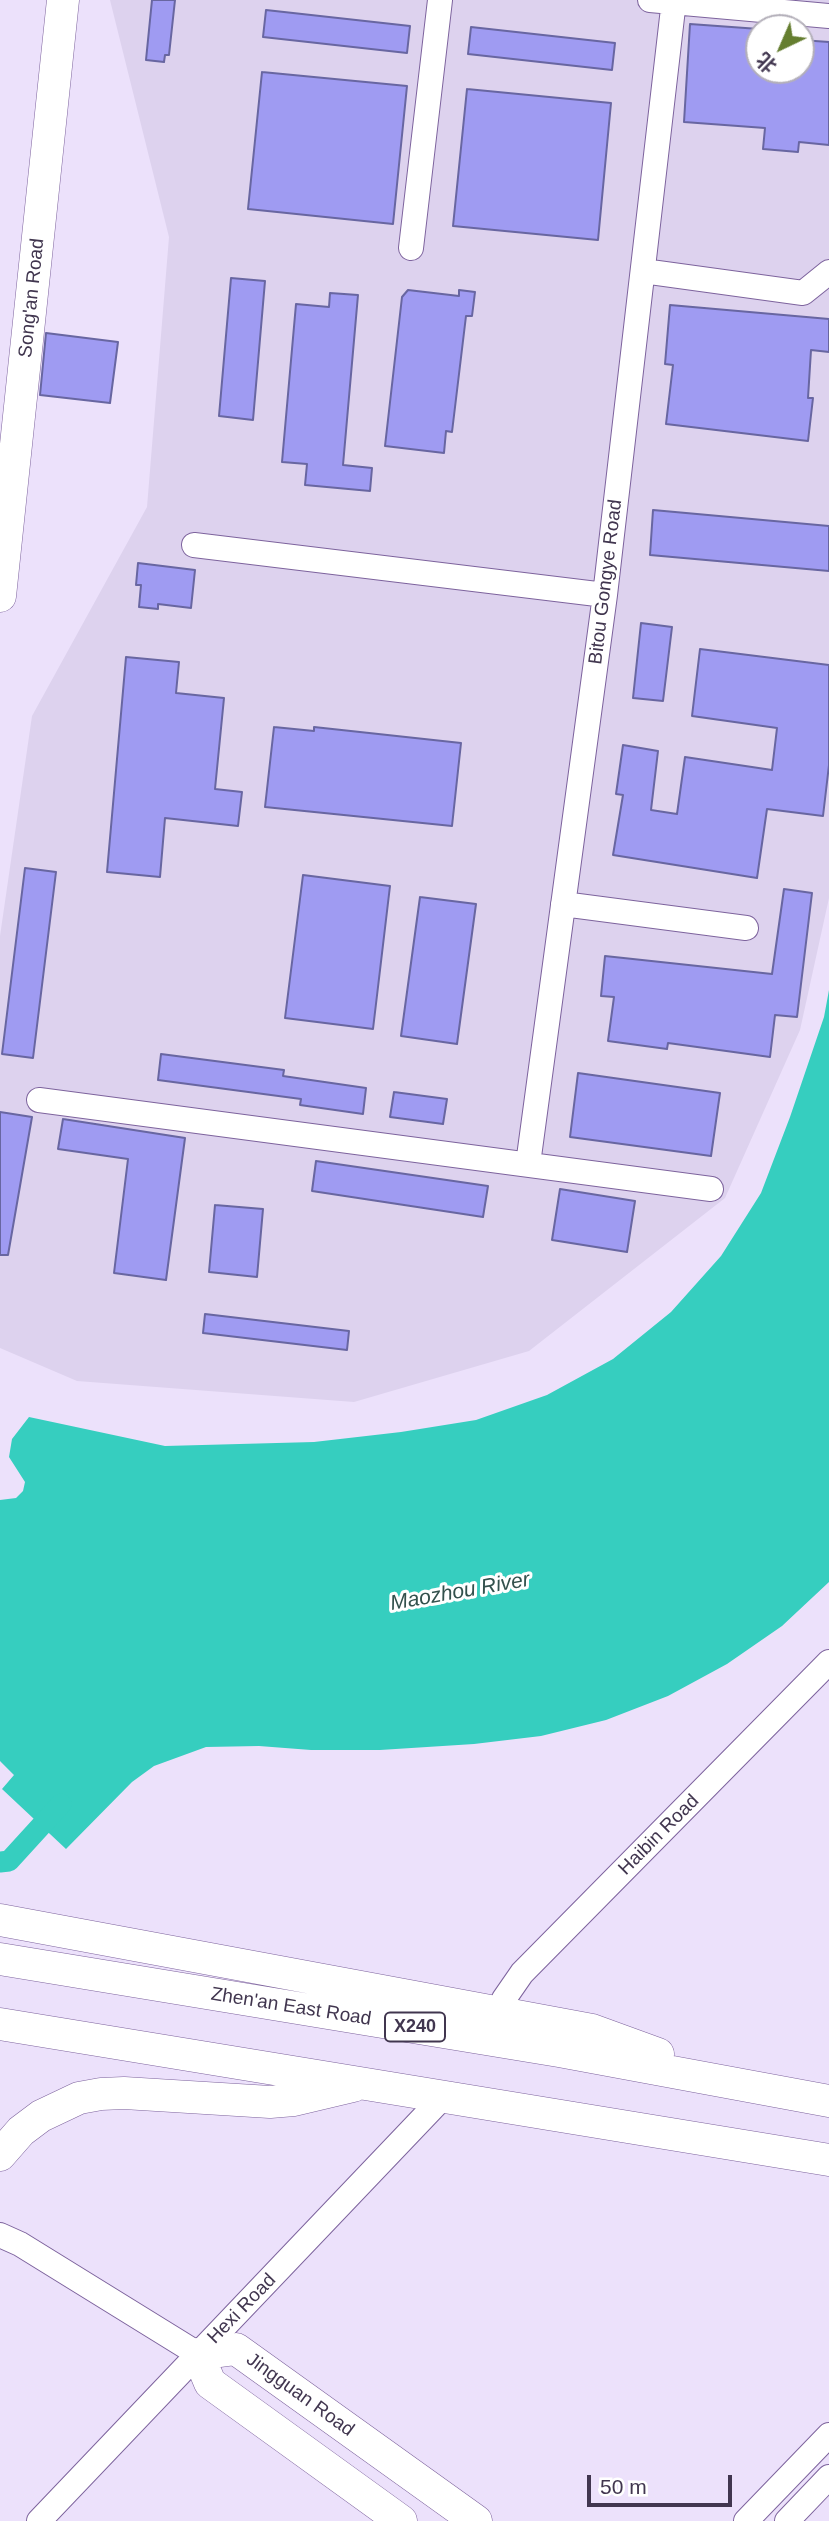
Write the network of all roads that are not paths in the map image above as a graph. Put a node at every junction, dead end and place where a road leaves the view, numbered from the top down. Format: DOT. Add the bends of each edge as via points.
graph roads {
  1 [pos="63,0"];
  2 [pos="440,0"];
  3 [pos="666,1"];
  4 [pos="829,16"];
  5 [pos="411,248"];
  6 [pos="643,271"];
  7 [pos="829,271"];
  8 [pos="194,545"];
  9 [pos="605,595"];
  10 [pos="0,596"];
  11 [pos="563,904"];
  12 [pos="746,928"];
  13 [pos="39,1100"];
  14 [pos="528,1164"];
  15 [pos="711,1189"];
  16 [pos="829,1662"];
  17 [pos="0,1920"];
  18 [pos="0,1959"];
  19 [pos="498,2014"];
  20 [pos="0,2024"];
  21 [pos="732,2082"];
  22 [pos="365,2083"];
  23 [pos="444,2096"];
  24 [pos="829,2101"];
  25 [pos="0,2155"];
  26 [pos="829,2160"];
  27 [pos="0,2235"];
  28 [pos="198,2354"];
  29 [pos="829,2435"];
  30 [pos="829,2477"];
  31 [pos="39,2521"];
  32 [pos="401,2521"];
  33 [pos="476,2521"];
  34 [pos="746,2521"];
  35 [pos="787,2521"];
  1 -- 10 [label="main road, Song'an Road"];
  2 -- 5 [label="street"];
  3 -- 4 [label="street"];
  3 -- 6 [label="street, Bitou Gongye Road"];
  6 -- 7 [label="street" via="803,293"];
  6 -- 9 [label="street, Bitou Gongye Road"];
  8 -- 9 [label="street"];
  9 -- 11 [label="street, Bitou Gongye Road"];
  11 -- 12 [label="street"];
  11 -- 14 [label="street, Bitou Gongye Road"];
  13 -- 14 [label="street"];
  14 -- 15 [label="street"];
  16 -- 19 [label="street, Haibin Road" via="522,1973"];
  17 -- 19 [label="main road"];
  18 -- 21 [label="main road, Zhen'an East Road / X240"];
  19 -- 21 [label="main road" via="592,2030"];
  20 -- 22 [label="main road"];
  21 -- 24 [label="main road, Zhen'an East Road / X240"];
  22 -- 23 [label="main road"];
  22 -- 25 [label="main road" via="270,2102 145,2094 79,2098 41,2116"];
  23 -- 26 [label="main road"];
  23 -- 28 [label="street, Hexi Road"];
  27 -- 28 [label="street"];
  28 -- 31 [label="street, Hexi Road"];
  28 -- 32 [label="main road" via="210,2383"];
  28 -- 33 [label="main road, Jingguan Road" via="236,2349"];
  29 -- 34 [label="street"];
  30 -- 35 [label="street"];
}
